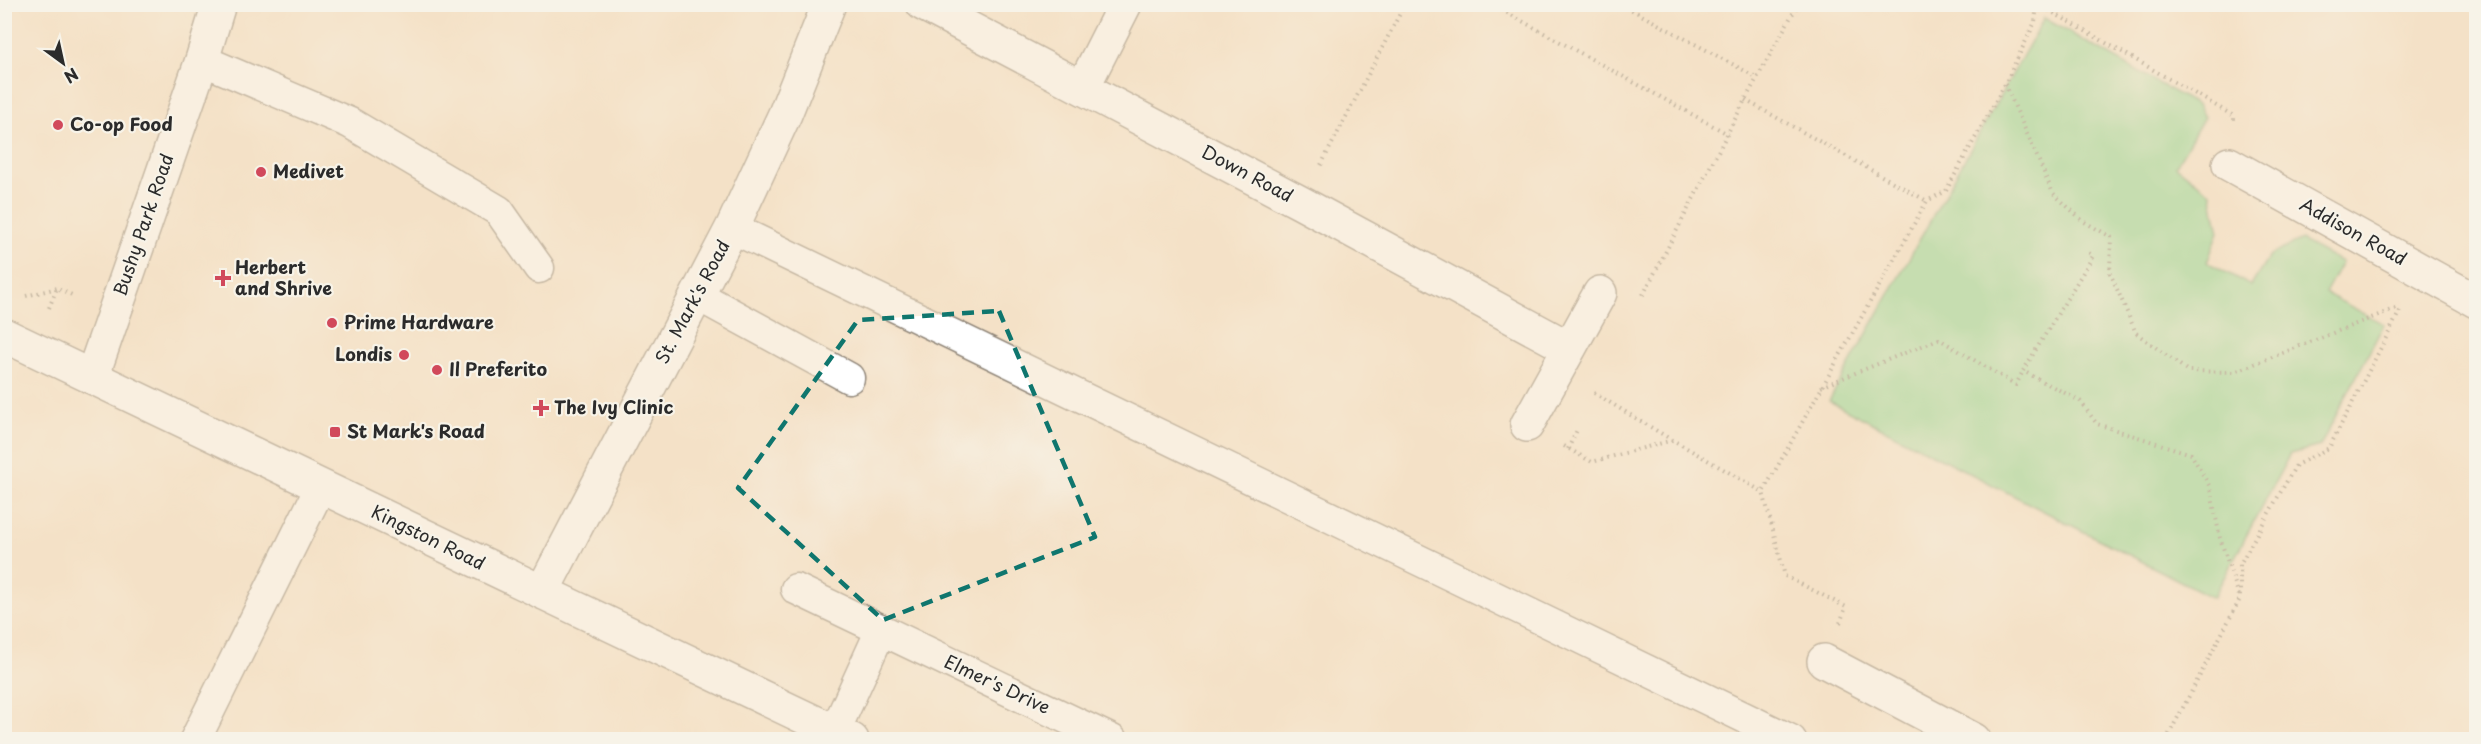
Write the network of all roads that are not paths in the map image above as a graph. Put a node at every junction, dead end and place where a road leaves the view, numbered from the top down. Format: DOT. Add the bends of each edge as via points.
graph roads {
  1 [pos="219,4"];
  2 [pos="830,4"];
  3 [pos="923,4"];
  4 [pos="1125,4"];
  5 [pos="202,60"];
  6 [pos="1083,87"];
  7 [pos="2229,164"];
  8 [pos="732,228"];
  9 [pos="539,268"];
  10 [pos="1600,293"];
  11 [pos="697,295"];
  12 [pos="2476,301"];
  13 [pos="4,335"];
  14 [pos="1569,348"];
  15 [pos="92,377"];
  16 [pos="849,378"];
  17 [pos="1527,425"];
  18 [pos="321,486"];
  19 [pos="796,589"];
  20 [pos="542,592"];
  21 [pos="881,630"];
  22 [pos="1824,661"];
  23 [pos="844,735"];
  24 [pos="195,740"];
  25 [pos="1112,740"];
  26 [pos="1791,740"];
  27 [pos="1974,740"];
  1 -- 5 [label="street, Bushy Park Road"];
  2 -- 8 [label="street, St. Mark's Road"];
  3 -- 6 [label="street, Down Road"];
  4 -- 6 [label="street"];
  5 -- 9 [label="lane" via="350,123 499,211"];
  5 -- 15 [label="street, Bushy Park Road"];
  6 -- 14 [label="street, Down Road"];
  7 -- 12 [label="street, Addison Road"];
  8 -- 11 [label="street, St. Mark's Road"];
  8 -- 26 [label="lane"];
  10 -- 14 [label="street"];
  11 -- 16 [label="lane"];
  11 -- 20 [label="street, St. Mark's Road"];
  13 -- 15 [label="street, Kingston Road"];
  14 -- 17 [label="street"];
  15 -- 18 [label="street, Kingston Road"];
  18 -- 20 [label="street, Kingston Road"];
  18 -- 24 [label="lane"];
  19 -- 21 [label="lane, Elmer's Drive"];
  20 -- 23 [label="street, Kingston Road"];
  21 -- 23 [label="lane"];
  21 -- 25 [label="lane, Elmer's Drive"];
  22 -- 27 [label="street"];
}
